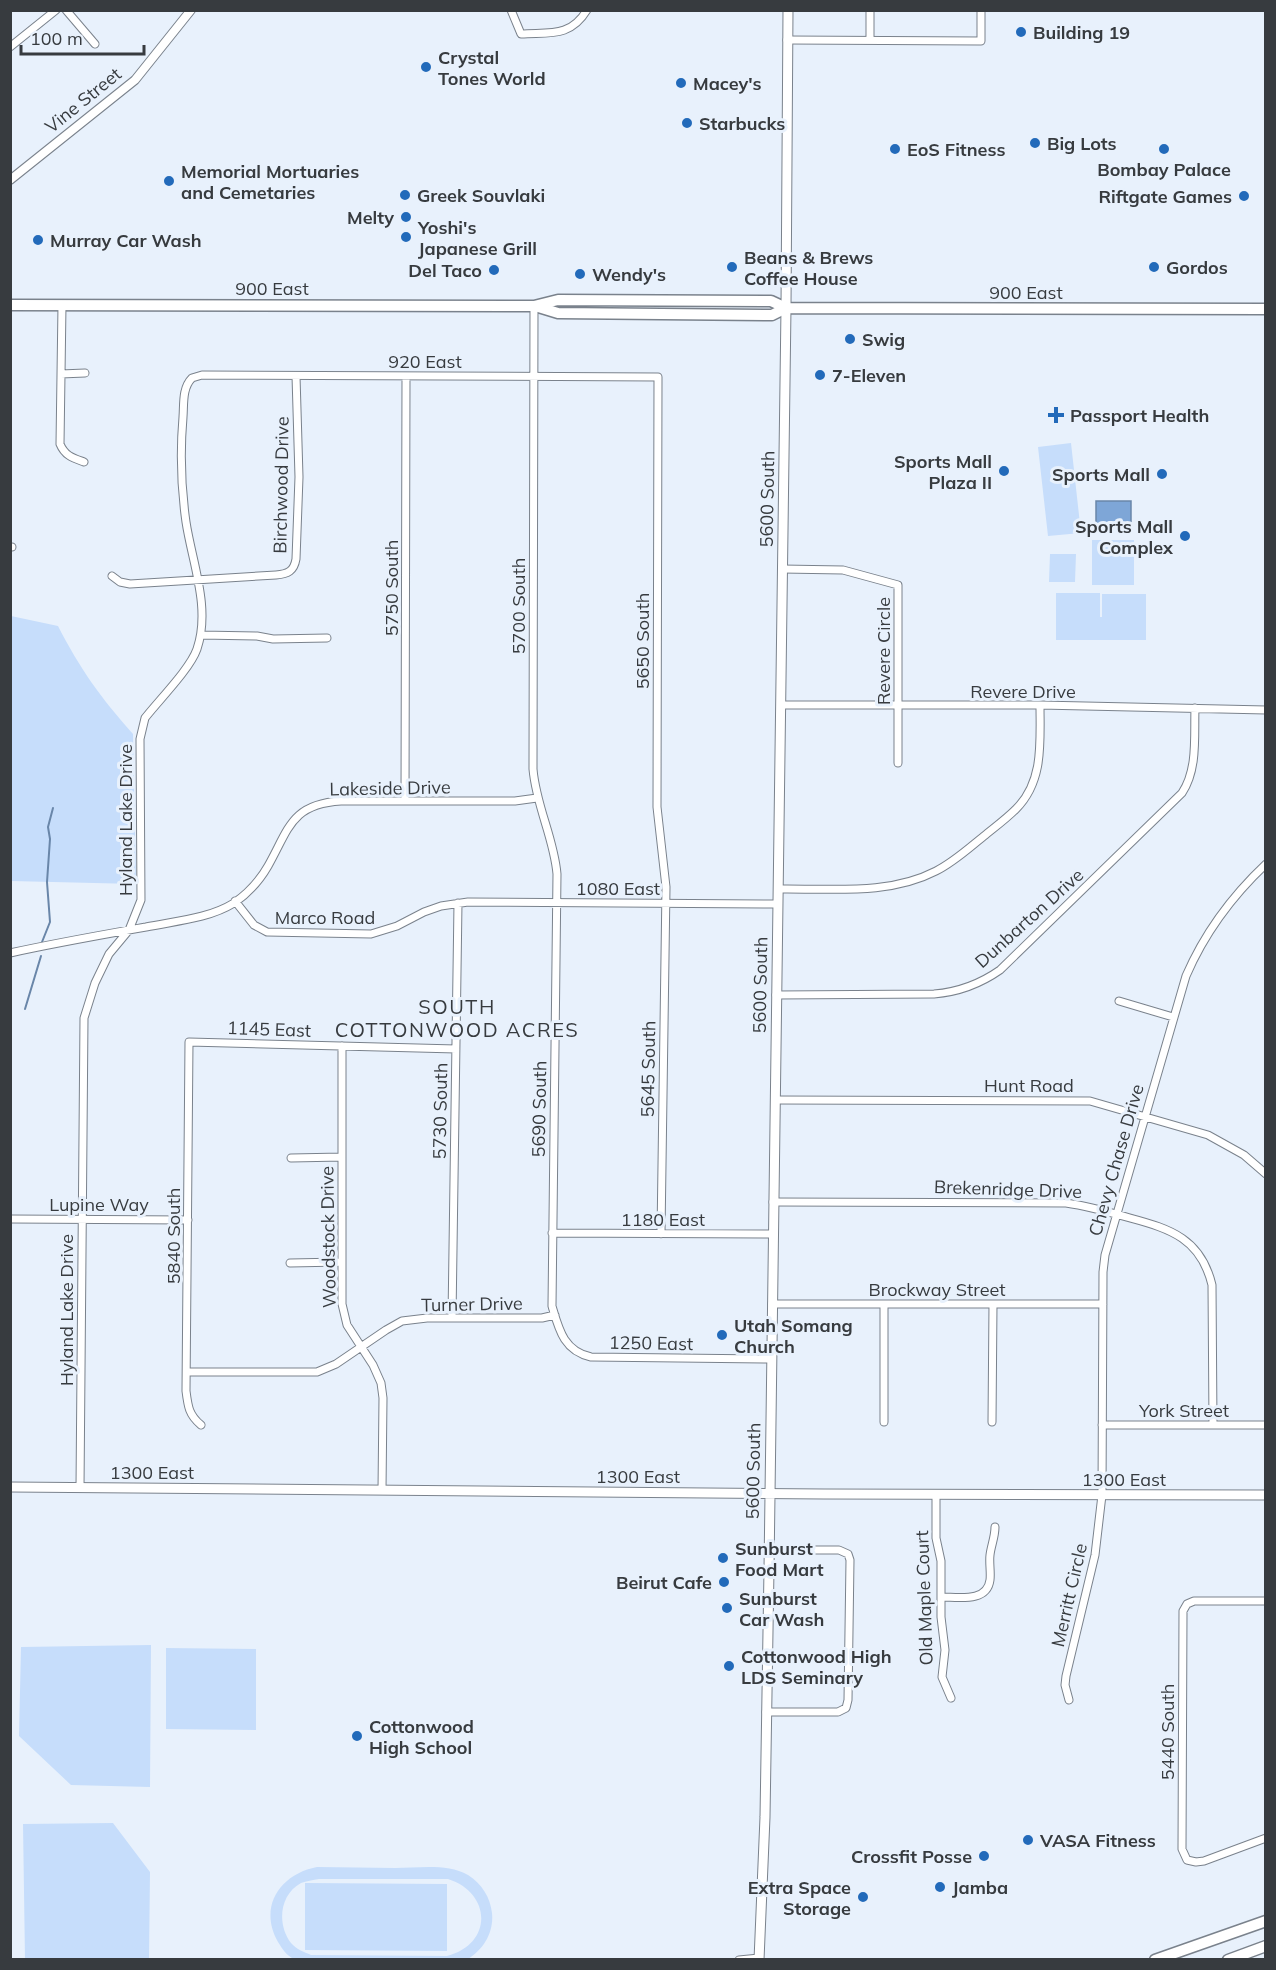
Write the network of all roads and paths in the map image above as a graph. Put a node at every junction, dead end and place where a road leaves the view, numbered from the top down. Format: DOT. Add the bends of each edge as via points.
graph roads {
  1 [pos="56,10"];
  2 [pos="66,10"];
  3 [pos="191,10"];
  4 [pos="511,10"];
  5 [pos="587,10"];
  6 [pos="788,10"];
  7 [pos="870,10"];
  8 [pos="981,10"];
  9 [pos="787,40"];
  10 [pos="870,40"];
  11 [pos="95,44"];
  12 [pos="10,47"];
  13 [pos="10,180"];
  14 [pos="10,305"];
  15 [pos="62,305"];
  16 [pos="534,306"];
  17 [pos="786,308"];
  18 [pos="1266,309"];
  19 [pos="61,374"];
  20 [pos="85,374"];
  21 [pos="296,376"];
  22 [pos="406,376"];
  23 [pos="534,377"];
  24 [pos="658,377"];
  25 [pos="192,378"];
  26 [pos="84,462"];
  27 [pos="782,569"];
  28 [pos="112,576"];
  29 [pos="197,580"];
  30 [pos="201,635"];
  31 [pos="327,638"];
  32 [pos="781,705"];
  33 [pos="1040,705"];
  34 [pos="898,706"];
  35 [pos="1195,708"];
  36 [pos="1266,710"];
  37 [pos="898,763"];
  38 [pos="537,798"];
  39 [pos="405,801"];
  40 [pos="1266,864"];
  41 [pos="778,889"];
  42 [pos="235,902"];
  43 [pos="458,903"];
  44 [pos="557,903"];
  45 [pos="666,904"];
  46 [pos="778,904"];
  47 [pos="129,930"];
  48 [pos="10,954"];
  49 [pos="776,995"];
  50 [pos="1119,1001"];
  51 [pos="1173,1017"];
  52 [pos="189,1042"];
  53 [pos="342,1046"];
  54 [pos="456,1049"];
  55 [pos="775,1100"];
  56 [pos="1144,1115"];
  57 [pos="342,1157"];
  58 [pos="291,1158"];
  59 [pos="1266,1174"];
  60 [pos="773,1202"];
  61 [pos="1116,1214"];
  62 [pos="10,1219"];
  63 [pos="82,1220"];
  64 [pos="188,1220"];
  65 [pos="552,1233"];
  66 [pos="662,1234"];
  67 [pos="773,1234"];
  68 [pos="341,1262"];
  69 [pos="291,1263"];
  70 [pos="772,1304"];
  71 [pos="884,1304"];
  72 [pos="993,1304"];
  73 [pos="1103,1304"];
  74 [pos="555,1315"];
  75 [pos="452,1318"];
  76 [pos="362,1348"];
  77 [pos="771,1359"];
  78 [pos="187,1372"];
  79 [pos="884,1422"];
  80 [pos="993,1422"];
  81 [pos="201,1425"];
  82 [pos="1102,1425"];
  83 [pos="1213,1425"];
  84 [pos="1266,1425"];
  85 [pos="10,1487"];
  86 [pos="80,1488"];
  87 [pos="382,1490"];
  88 [pos="769,1494"];
  89 [pos="936,1494"];
  90 [pos="1102,1495"];
  91 [pos="1266,1496"];
  92 [pos="995,1527"];
  93 [pos="769,1550"];
  94 [pos="941,1598"];
  95 [pos="1266,1601"];
  96 [pos="951,1698"];
  97 [pos="1069,1700"];
  98 [pos="766,1712"];
  99 [pos="1266,1838"];
  100 [pos="1266,1921"];
  101 [pos="1266,1946"];
  102 [pos="739,1959"];
  103 [pos="759,1959"];
  104 [pos="1155,1959"];
  105 [pos="1228,1959"];
  1 -- 12 [label="street"];
  2 -- 11 [label="street"];
  3 -- 13 [label="street, Vine Street" via="135,80"];
  4 -- 5 [label="street" via="521,33 566,30"];
  6 -- 9 [label="main road, 5600 South"];
  7 -- 10 [label="street"];
  8 -- 10 [label="street" via="981,41"];
  9 -- 10 [label="street"];
  9 -- 17 [label="main road, 5600 South"];
  14 -- 15 [label="main road, 900 East"];
  15 -- 16 [label="main road, 900 East"];
  15 -- 19 [label="street"];
  16 -- 17 [label="main road, 900 East" via="558,300 771,301"];
  16 -- 23 [label="street, 5700 South"];
  17 -- 18 [label="main road, 900 East"];
  17 -- 27 [label="main road, 5600 South"];
  19 -- 20 [label="street"];
  19 -- 26 [label="street" via="60,444 68,456"];
  21 -- 22 [label="street, 920 East"];
  21 -- 25 [label="street, 920 East"];
  21 -- 29 [label="street, Birchwood Drive" via="299,477 293,567 285,574"];
  22 -- 23 [label="street, 920 East"];
  22 -- 39 [label="street, 5750 South"];
  23 -- 24 [label="street, 920 East"];
  23 -- 38 [label="street, 5700 South" via="533,769"];
  24 -- 45 [label="street, 5650 South" via="657,788"];
  25 -- 29 [label="street, Hyland Lake Drive" via="185,388 182,478"];
  27 -- 32 [label="main road, 5600 South"];
  27 -- 34 [label="street, Revere Circle" via="843,570 898,585"];
  28 -- 29 [label="street, Birchwood Drive" via="130,584"];
  29 -- 30 [label="street, Hyland Lake Drive"];
  30 -- 31 [label="street"];
  30 -- 47 [label="street, Hyland Lake Drive" via="193,659 141,728 141,900"];
  32 -- 34 [label="street, Revere Drive"];
  32 -- 41 [label="main road, 5600 South"];
  33 -- 34 [label="street, Revere Drive"];
  33 -- 35 [label="street, Revere Drive"];
  33 -- 41 [label="street" via="1039,760 1030,790 1015,810 956,859 927,876 895,885"];
  34 -- 37 [label="street, Revere Circle"];
  35 -- 36 [label="street, Revere Drive"];
  35 -- 49 [label="street, Dunbarton Drive" via="1192,769 1182,794 1000,970 969,987 946,993"];
  38 -- 39 [label="street, Lakeside Drive"];
  38 -- 44 [label="street, 5700 South" via="555,856"];
  39 -- 42 [label="street, Lakeside Drive" via="330,802 304,811 285,831 267,868"];
  40 -- 51 [label="street, Chevy Chase Drive" via="1238,891 1211,927 1186,976"];
  41 -- 46 [label="main road, 5600 South"];
  42 -- 43 [label="street, Marco Road" via="254,925 267,932 357,935 384,931 424,912"];
  42 -- 47 [label="street, Lakeside Drive" via="200,916"];
  43 -- 44 [label="street, 1080 East"];
  43 -- 54 [label="street, 5730 South"];
  44 -- 45 [label="street, 1080 East"];
  44 -- 65 [label="street, 5690 South"];
  45 -- 46 [label="street, 1080 East"];
  45 -- 66 [label="street, 5645 South"];
  46 -- 49 [label="main road, 5600 South"];
  47 -- 48 [label="street, Lakeside Drive"];
  47 -- 63 [label="street, Hyland Lake Drive" via="102,967 84,1018"];
  49 -- 55 [label="main road, 5600 South"];
  50 -- 51 [label="street"];
  51 -- 56 [label="street, Chevy Chase Drive"];
  52 -- 53 [label="street, 1145 East"];
  52 -- 64 [label="street, 5840 South"];
  53 -- 54 [label="street, 1145 East"];
  53 -- 57 [label="street, Woodstock Drive"];
  54 -- 75 [label="street, 5730 South"];
  55 -- 56 [label="street, Hunt Road" via="1076,1100"];
  55 -- 60 [label="main road, 5600 South"];
  56 -- 59 [label="street, Hunt Road" via="1214,1138 1244,1155"];
  56 -- 61 [label="street, Chevy Chase Drive"];
  57 -- 58 [label="street"];
  57 -- 68 [label="street, Woodstock Drive"];
  60 -- 61 [label="street, Brekenridge Drive" via="1052,1202 1079,1204"];
  60 -- 67 [label="main road, 5600 South"];
  61 -- 73 [label="street, Chevy Chase Drive" via="1104,1262"];
  61 -- 83 [label="street, Brekenridge Drive" via="1181,1236 1207,1269 1213,1293"];
  62 -- 63 [label="street, Lupine Way"];
  63 -- 64 [label="street, Lupine Way"];
  63 -- 86 [label="street, Hyland Lake Drive"];
  64 -- 78 [label="street, 5840 South"];
  65 -- 66 [label="street, 1180 East"];
  65 -- 74 [label="street, 5690 South" via="551,1298"];
  66 -- 67 [label="street, 1180 East"];
  67 -- 70 [label="main road, 5600 South"];
  68 -- 69 [label="street"];
  68 -- 76 [label="street, Woodstock Drive" via="347,1325"];
  70 -- 71 [label="street, Brockway Street"];
  70 -- 77 [label="main road, 5600 South"];
  71 -- 72 [label="street, Brockway Street"];
  71 -- 79 [label="street"];
  72 -- 73 [label="street, Brockway Street"];
  72 -- 80 [label="street"];
  73 -- 82 [label="street, Chevy Chase Drive"];
  74 -- 75 [label="street, Turner Drive"];
  74 -- 77 [label="street, 1250 East" via="565,1342 581,1355"];
  75 -- 76 [label="street, Turner Drive" via="402,1321"];
  76 -- 78 [label="street, Turner Drive" via="317,1372"];
  76 -- 87 [label="street, Woodstock Drive" via="381,1383"];
  77 -- 88 [label="main road, 5600 South"];
  78 -- 81 [label="street, 5840 South" via="188,1408"];
  82 -- 83 [label="street, York Street"];
  82 -- 90 [label="street, Chevy Chase Drive"];
  83 -- 84 [label="street, York Street"];
  85 -- 86 [label="main road, 1300 East"];
  86 -- 87 [label="main road, 1300 East"];
  87 -- 88 [label="main road, 1300 East"];
  88 -- 89 [label="main road, 1300 East"];
  88 -- 93 [label="main road, 5600 South"];
  89 -- 90 [label="main road, 1300 East"];
  89 -- 94 [label="street, Old Maple Court"];
  90 -- 91 [label="main road, 1300 East"];
  90 -- 97 [label="street, Merritt Circle" via="1095,1555 1066,1676"];
  92 -- 94 [label="street" via="990,1582 985,1592 972,1597"];
  93 -- 98 [label="main road, 5600 South"];
  93 -- 98 [label="street" via="839,1550 848,1554 848,1700 846,1708 838,1712"];
  94 -- 96 [label="street, Old Maple Court" via="945,1650 942,1677"];
  95 -- 99 [label="street, 5440 South" via="1197,1601 1187,1604 1182,1614 1183,1853 1187,1860 1204,1861"];
  98 -- 103 [label="main road, 5600 South"];
  100 -- 104 [label="main road"];
  101 -- 105 [label="main road"];
  102 -- 103 [label="street"];
}
